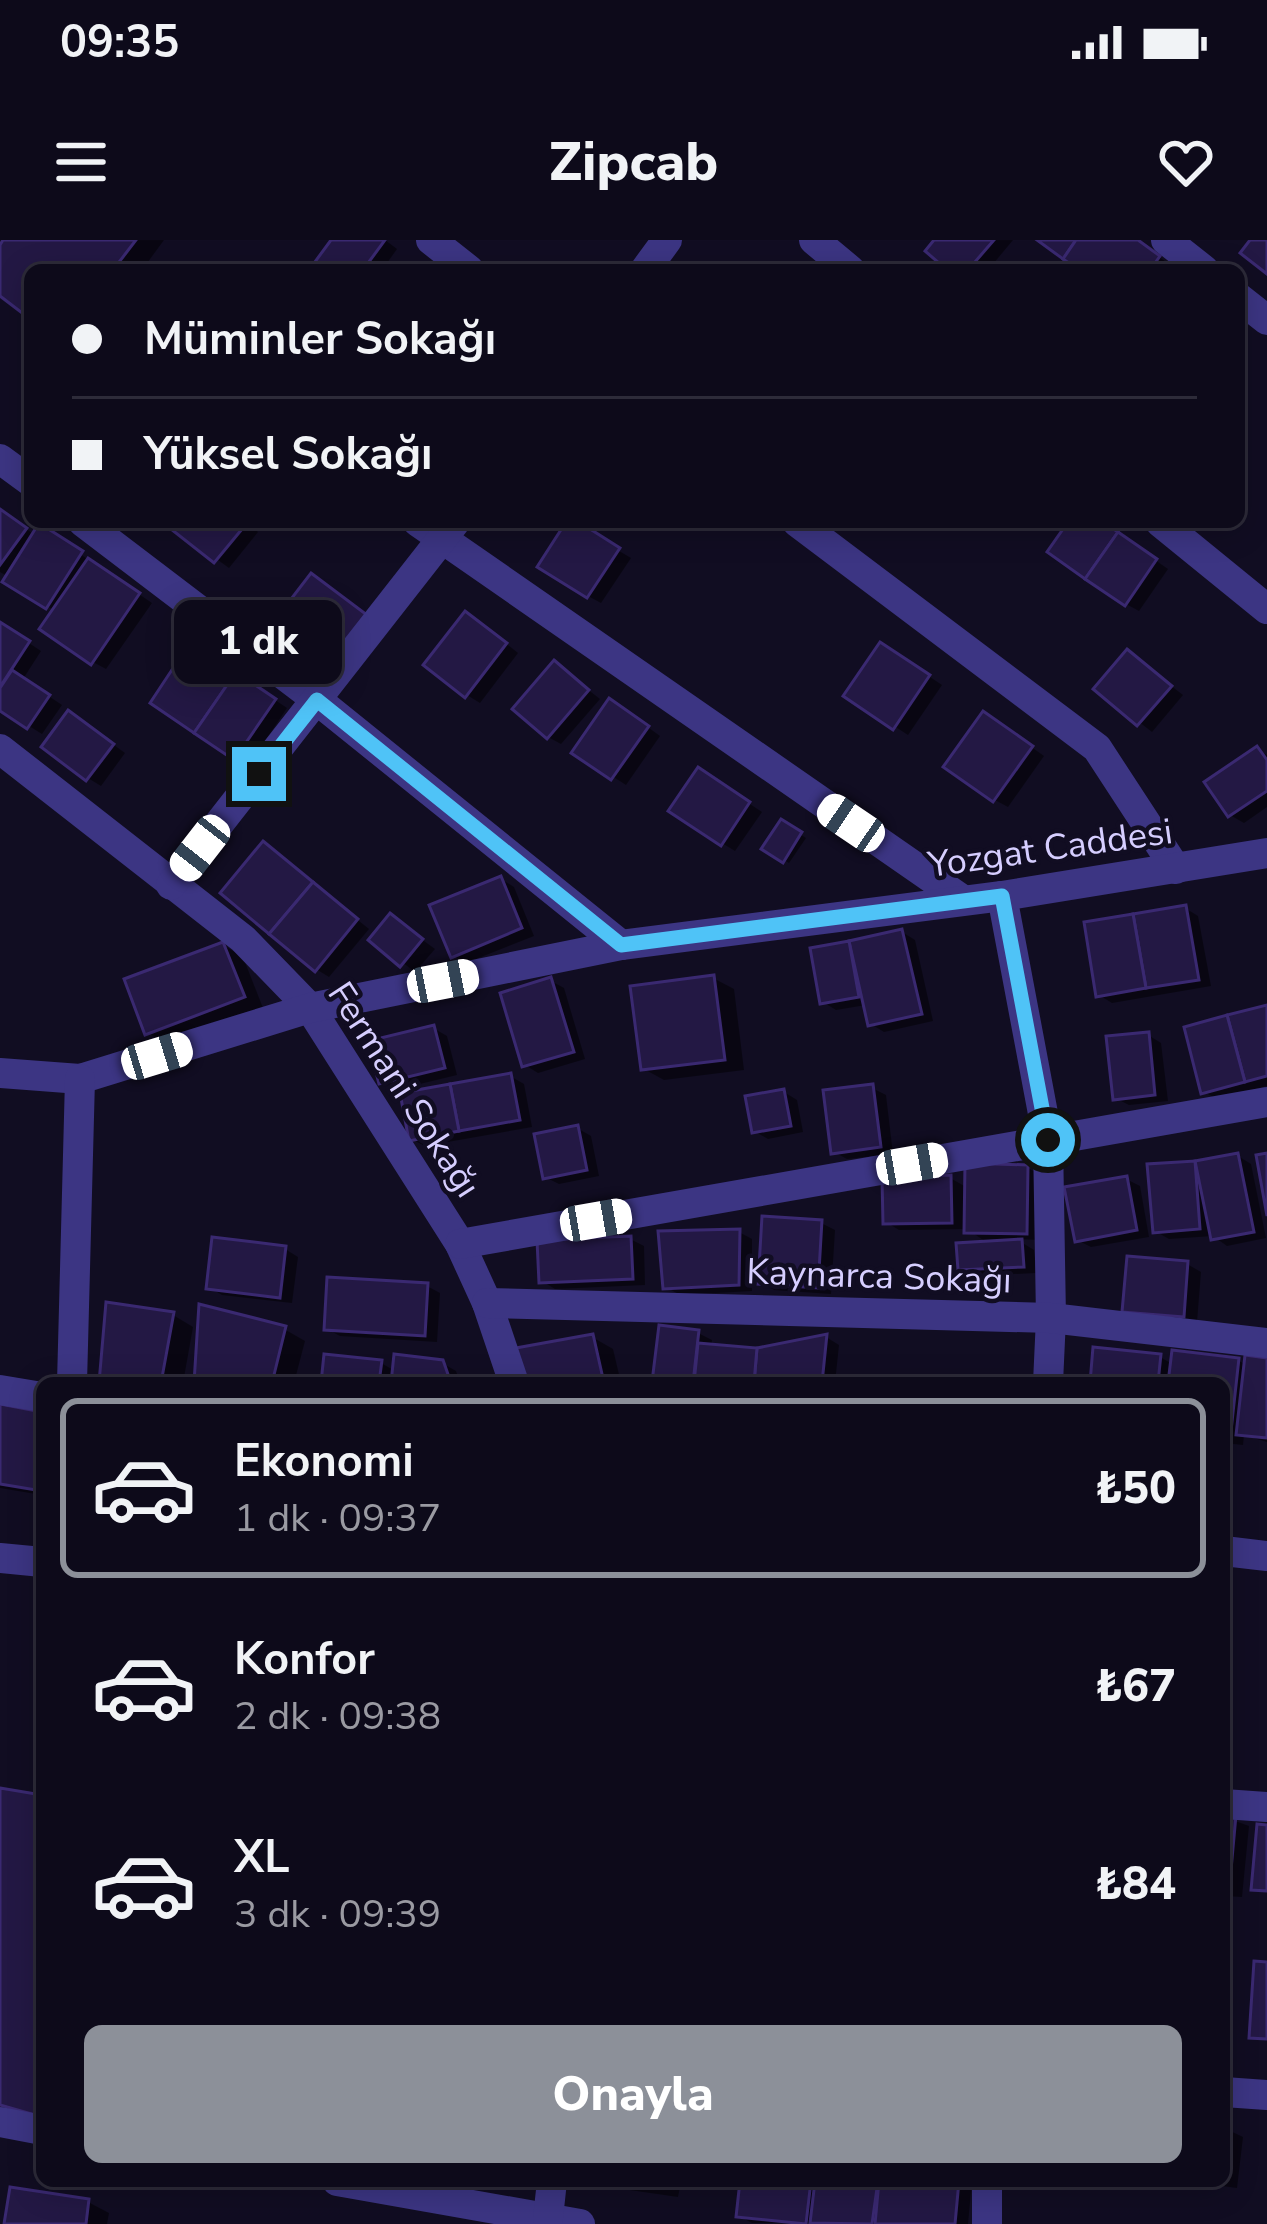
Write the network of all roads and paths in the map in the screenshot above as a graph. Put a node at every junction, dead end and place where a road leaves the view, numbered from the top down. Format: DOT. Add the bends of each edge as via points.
graph roads {
  1 [pos="431,240"];
  2 [pos="814,240"];
  3 [pos="1166,240"];
  4 [pos="461,264"];
  5 [pos="843,264"];
  6 [pos="1196,264"];
  7 [pos="0,458"];
  8 [pos="24,477"];
  9 [pos="91,528"];
  10 [pos="438,528"];
  11 [pos="804,528"];
  12 [pos="1167,528"];
  13 [pos="1267,610"];
  14 [pos="317,700"];
  15 [pos="0,749"];
  16 [pos="1267,853"];
  17 [pos="1176,869"];
  18 [pos="171,884"];
  19 [pos="1002,896"];
  20 [pos="963,900"];
  21 [pos="621,945"];
  22 [pos="310,1008"];
  23 [pos="0,1050"];
  24 [pos="15,1073"];
  25 [pos="80,1079"];
  26 [pos="1267,1102"];
  27 [pos="1048,1140"];
  28 [pos="460,1244"];
  29 [pos="487,1303"];
  30 [pos="1051,1318"];
  31 [pos="1267,1343"];
  32 [pos="72,1377"];
  33 [pos="512,1377"];
  34 [pos="1048,1377"];
  35 [pos="0,1390"];
  36 [pos="36,1396"];
  37 [pos="1230,1552"];
  38 [pos="1267,1556"];
  39 [pos="0,1558"];
  40 [pos="36,1561"];
  41 [pos="1230,1805"];
  42 [pos="1267,1808"];
  43 [pos="1230,2092"];
  44 [pos="1267,2095"];
  45 [pos="0,2122"];
  46 [pos="36,2129"];
  47 [pos="363,2187"];
  48 [pos="551,2187"];
  49 [pos="987,2187"];
  50 [pos="491,2216"];
  51 [pos="548,2218"];
  52 [pos="580,2224"];
  53 [pos="987,2224"];
  1 -- 4 [label="street"];
  2 -- 5 [label="street"];
  3 -- 6 [label="street"];
  7 -- 8 [label="street"];
  9 -- 14 [label="street"];
  10 -- 14 [label="street"];
  10 -- 20 [label="street"];
  11 -- 17 [label="street" via="1097,748"];
  12 -- 13 [label="street"];
  14 -- 18 [label="street"];
  14 -- 21 [label="street"];
  15 -- 18 [label="street, Fermani Sokağı"];
  16 -- 17 [label="street, Yozgat Caddesi"];
  17 -- 19 [label="street, Yozgat Caddesi"];
  18 -- 22 [label="street, Fermani Sokağı" via="243,939"];
  19 -- 20 [label="street, Yozgat Caddesi"];
  19 -- 27 [label="street"];
  20 -- 21 [label="street, Yozgat Caddesi"];
  21 -- 22 [label="street, Yozgat Caddesi"];
  22 -- 25 [label="street, Yozgat Caddesi"];
  22 -- 28 [label="street, Fermani Sokağı"];
  23 -- 24 [label="street"];
  24 -- 25 [label="street, Yozgat Caddesi"];
  25 -- 32 [label="street"];
  26 -- 27 [label="street"];
  27 -- 28 [label="street"];
  27 -- 30 [label="street"];
  28 -- 29 [label="street, Fermani Sokağı"];
  29 -- 30 [label="street, Kaynarca Sokağı"];
  29 -- 33 [label="street, Fermani Sokağı"];
  30 -- 31 [label="street, Kaynarca Sokağı"];
  30 -- 34 [label="street"];
  35 -- 36 [label="street"];
  37 -- 38 [label="street"];
  39 -- 40 [label="street"];
  41 -- 42 [label="street"];
  43 -- 44 [label="street"];
  45 -- 46 [label="street"];
  47 -- 50 [label="street"];
  48 -- 51 [label="street"];
  49 -- 53 [label="street"];
  50 -- 51 [label="street"];
  51 -- 52 [label="street"];
}
